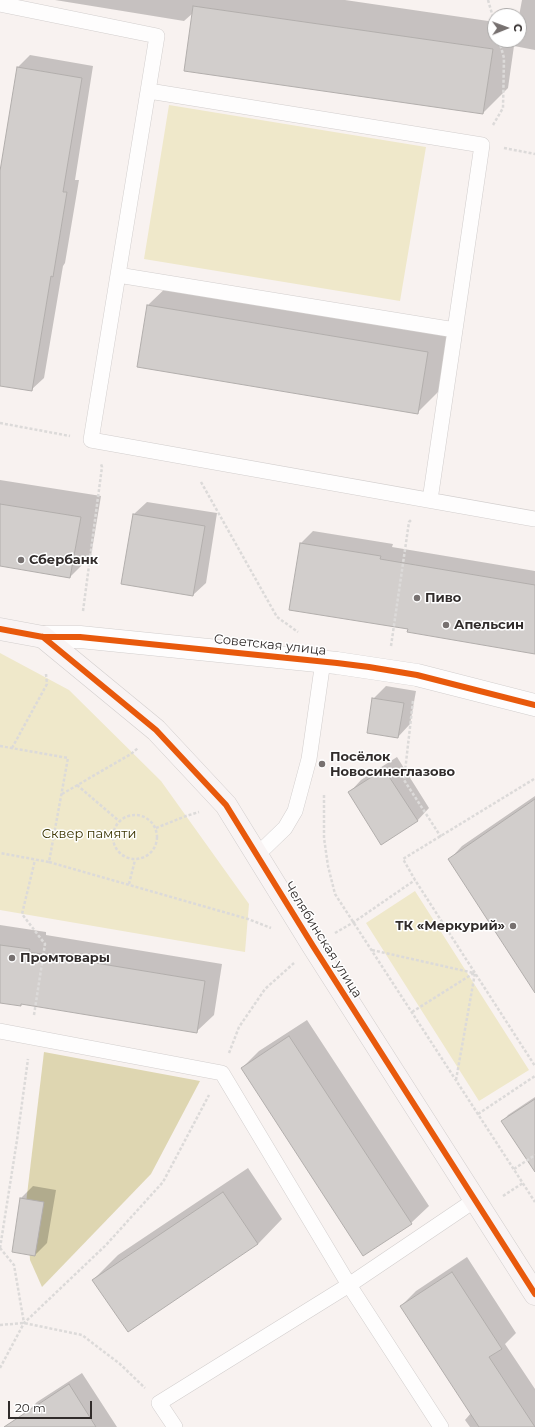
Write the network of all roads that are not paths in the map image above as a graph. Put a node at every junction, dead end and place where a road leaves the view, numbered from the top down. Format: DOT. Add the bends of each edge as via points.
graph roads {
  1 [pos="0,4"];
  2 [pos="149,91"];
  3 [pos="118,275"];
  4 [pos="455,330"];
  5 [pos="430,500"];
  6 [pos="535,519"];
  7 [pos="0,629"];
  8 [pos="43,638"];
  9 [pos="323,662"];
  10 [pos="535,705"];
  11 [pos="257,855"];
  12 [pos="0,1031"];
  13 [pos="475,1200"];
  14 [pos="349,1285"];
  15 [pos="535,1294"];
  16 [pos="175,1427"];
  17 [pos="441,1427"];
  1 -- 2 [label="lane" via="157,36"];
  2 -- 3 [label="lane"];
  2 -- 4 [label="lane" via="482,145"];
  3 -- 4 [label="lane"];
  3 -- 5 [label="lane" via="91,440"];
  4 -- 5 [label="lane"];
  5 -- 6 [label="lane"];
  7 -- 8 [label="street, Советская улица"];
  8 -- 9 [label="street, Советская улица" via="80,637"];
  8 -- 11 [label="street, Челябинская улица" via="156,730 226,804"];
  9 -- 10 [label="street, Советская улица" via="417,675"];
  9 -- 11 [label="lane" via="309,759 295,811 285,828"];
  11 -- 13 [label="street, Челябинская улица"];
  12 -- 14 [label="lane" via="222,1072"];
  13 -- 14 [label="lane"];
  13 -- 15 [label="street, Челябинская улица"];
  14 -- 16 [label="lane" via="159,1403"];
  14 -- 17 [label="lane"];
}
